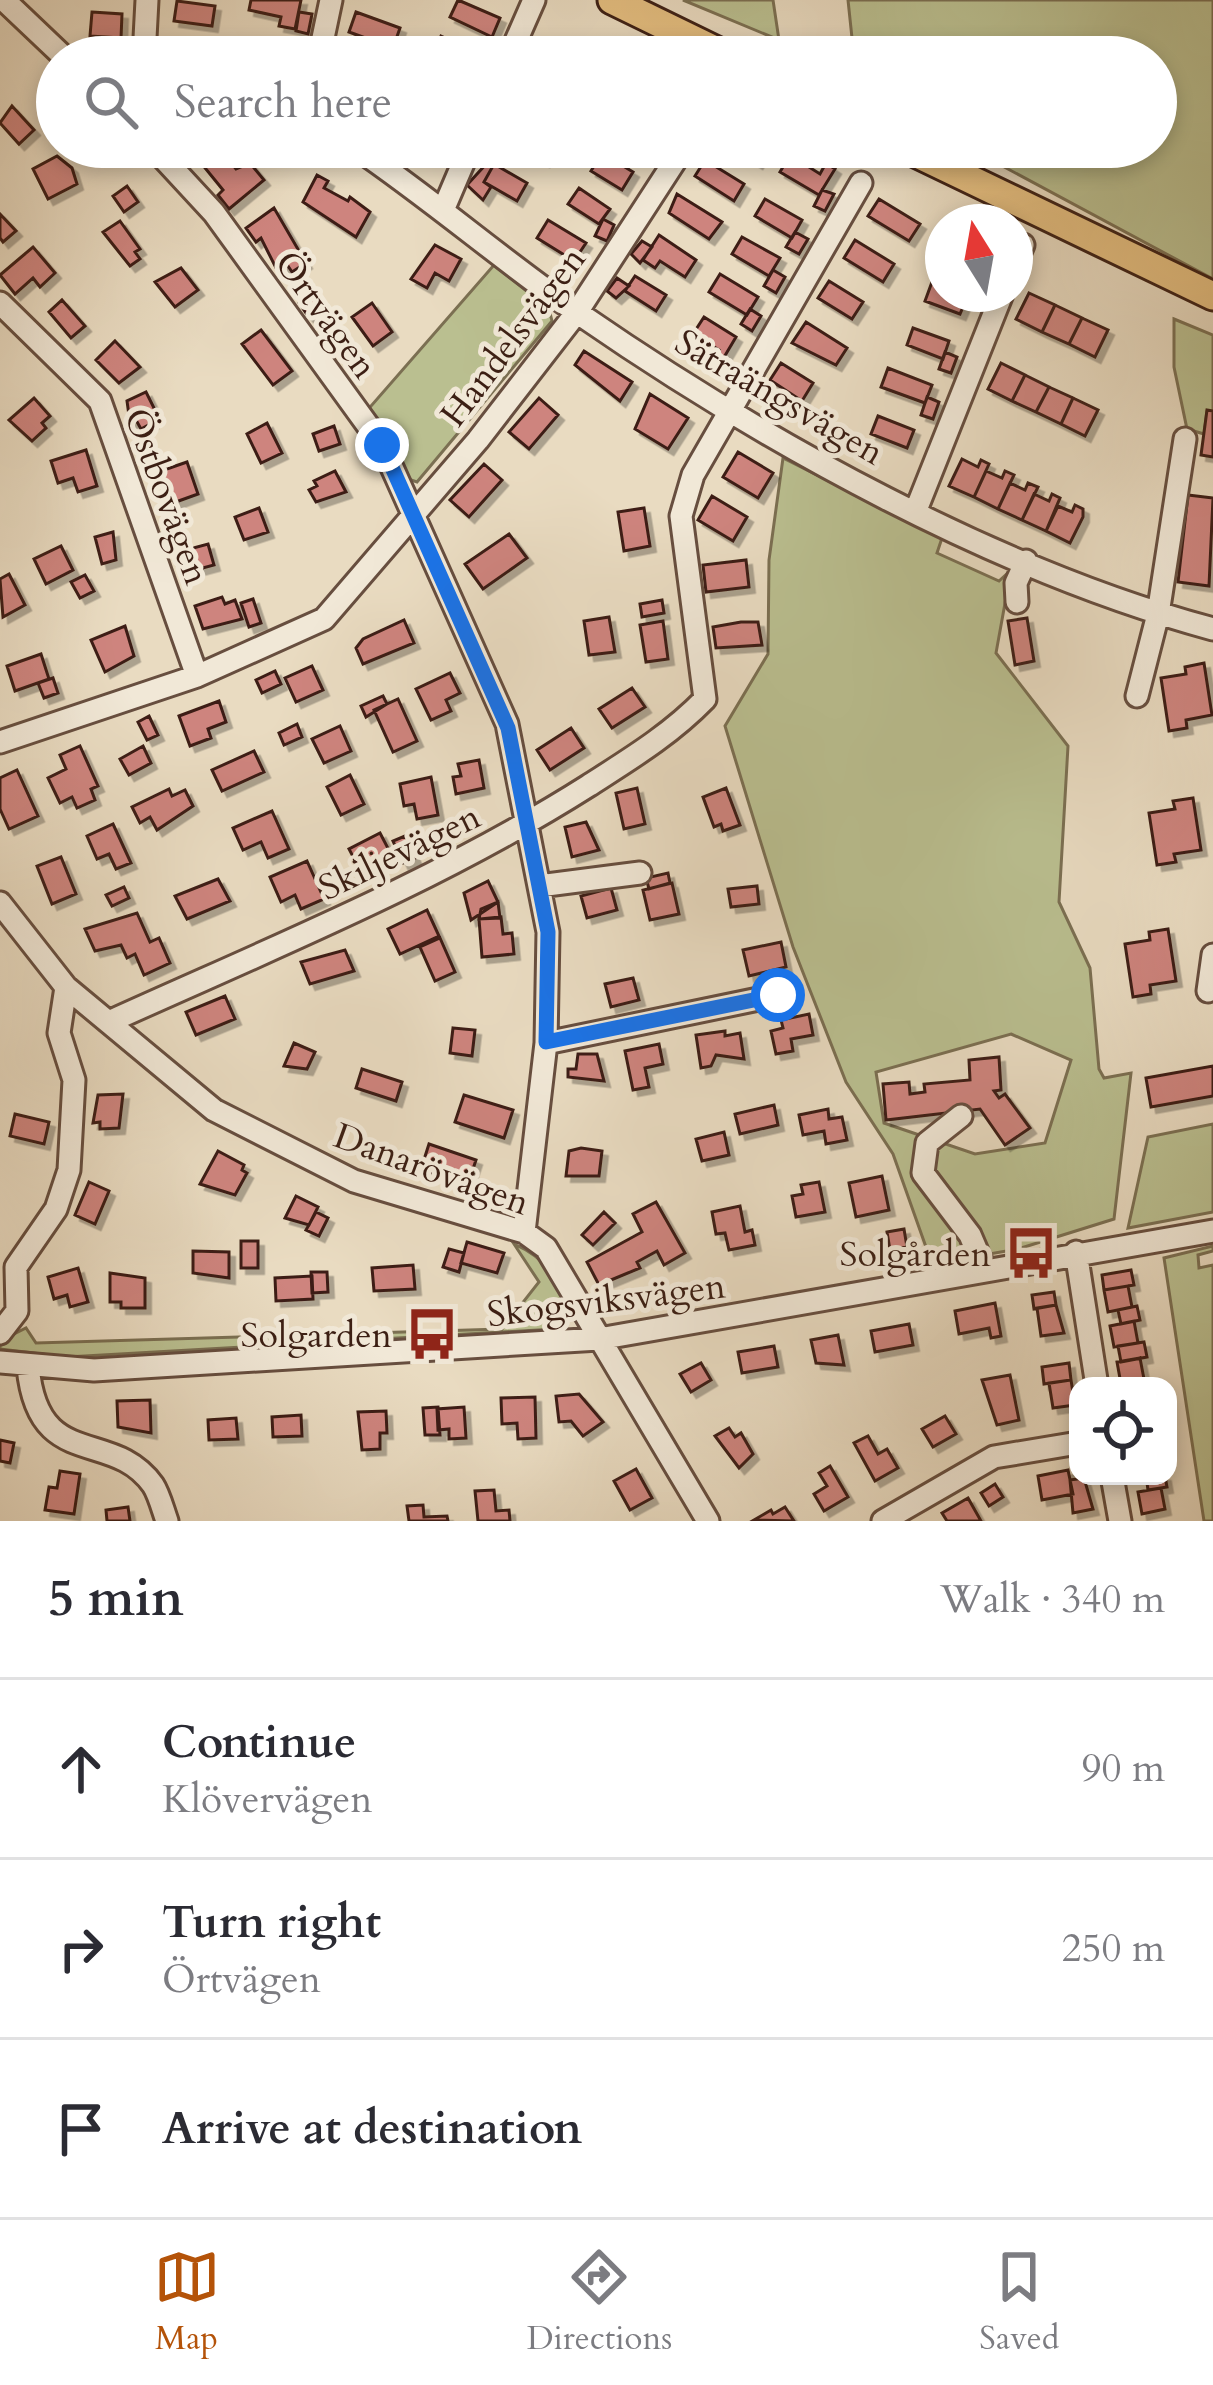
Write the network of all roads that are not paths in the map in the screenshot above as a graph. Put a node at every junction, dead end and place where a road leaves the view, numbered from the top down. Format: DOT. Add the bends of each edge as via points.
graph roads {
  1 [pos="4,0"];
  2 [pos="147,0"];
  3 [pos="332,0"];
  4 [pos="534,0"];
  5 [pos="611,0"];
  6 [pos="42,36"];
  7 [pos="145,36"];
  8 [pos="324,36"];
  9 [pos="518,36"];
  10 [pos="686,36"];
  11 [pos="172,168"];
  12 [pos="386,168"];
  13 [pos="461,168"];
  14 [pos="670,168"];
  15 [pos="943,168"];
  16 [pos="861,182"];
  17 [pos="1001,199"];
  18 [pos="444,208"];
  19 [pos="1213,296"];
  20 [pos="0,303"];
  21 [pos="995,312"];
  22 [pos="577,313"];
  23 [pos="1213,317"];
  24 [pos="730,414"];
  25 [pos="1185,440"];
  26 [pos="414,510"];
  27 [pos="916,510"];
  28 [pos="1026,561"];
  29 [pos="1017,602"];
  30 [pos="1158,614"];
  31 [pos="1213,629"];
  32 [pos="197,676"];
  33 [pos="1137,696"];
  34 [pos="0,742"];
  35 [pos="528,824"];
  36 [pos="640,873"];
  37 [pos="539,886"];
  38 [pos="1,908"];
  39 [pos="1213,955"];
  40 [pos="66,988"];
  41 [pos="1208,991"];
  42 [pos="778,995"];
  43 [pos="111,1021"];
  44 [pos="546,1042"];
  45 [pos="961,1116"];
  46 [pos="1213,1231"];
  47 [pos="524,1232"];
  48 [pos="1076,1252"];
  49 [pos="985,1270"];
  50 [pos="3,1333"];
  51 [pos="599,1339"];
  52 [pos="0,1362"];
  53 [pos="28,1367"];
  54 [pos="1096,1377"];
  55 [pos="1069,1444"];
  56 [pos="1114,1485"];
  57 [pos="167,1521"];
  58 [pos="708,1521"];
  59 [pos="883,1521"];
  60 [pos="1120,1521"];
  1 -- 6 [label="street"];
  2 -- 7 [label="street"];
  3 -- 8 [label="street"];
  4 -- 9 [label="street"];
  5 -- 10 [label="main road"];
  11 -- 26 [label="street, Örtvägen" via="214,213 373,433"];
  12 -- 18 [label="street, Sätraängsvägen"];
  13 -- 18 [label="street"];
  14 -- 22 [label="street, Handelsvägen"];
  15 -- 17 [label="main road"];
  16 -- 24 [label="street, Skiljevägen"];
  17 -- 19 [label="main road"];
  17 -- 23 [label="main road"];
  18 -- 22 [label="street, Sätraängsvägen"];
  20 -- 32 [label="street, Östbovägen" via="100,401"];
  21 -- 27 [label="street"];
  22 -- 24 [label="street, Sätraängsvägen"];
  22 -- 26 [label="street, Handelsvägen"];
  24 -- 27 [label="street, Sätraängsvägen"];
  24 -- 35 [label="street, Skiljevägen" via="693,475 681,516 705,699 675,730"];
  25 -- 30 [label="street"];
  26 -- 32 [label="street, Handelsvägen" via="324,619"];
  26 -- 35 [label="street, Örtvägen" via="507,724"];
  27 -- 28 [label="street, Sätraängsvägen"];
  28 -- 29 [label="street"];
  28 -- 30 [label="street, Sätraängsvägen"];
  30 -- 31 [label="street, Sätraängsvägen"];
  30 -- 33 [label="street"];
  32 -- 34 [label="street, Handelsvägen"];
  35 -- 37 [label="street, Örtvägen"];
  35 -- 43 [label="street, Skiljevägen"];
  36 -- 37 [label="street"];
  37 -- 44 [label="street, Örtvägen" via="548,932"];
  38 -- 40 [label="street, Danarövägen"];
  39 -- 41 [label="street"];
  40 -- 43 [label="street, Danarövägen"];
  40 -- 50 [label="street" via="59,1033 74,1080 69,1170 56,1209 16,1267 17,1311"];
  42 -- 44 [label="street"];
  43 -- 47 [label="street, Danarövägen" via="214,1110 303,1156 354,1181"];
  44 -- 47 [label="street, Örtvägen"];
  45 -- 49 [label="street" via="928,1143 923,1173 970,1235"];
  46 -- 48 [label="street, Skogsviksvägen"];
  47 -- 51 [label="street, Danarövägen" via="546,1248"];
  48 -- 49 [label="street, Skogsviksvägen"];
  48 -- 54 [label="street"];
  49 -- 51 [label="street, Skogsviksvägen"];
  51 -- 53 [label="street, Skogsviksvägen" via="94,1370"];
  51 -- 58 [label="street, Danarövägen"];
  52 -- 53 [label="street, Skogsviksvägen"];
  53 -- 57 [label="street" via="40,1417 152,1484"];
  55 -- 59 [label="street" via="994,1456"];
  56 -- 60 [label="street"];
}
